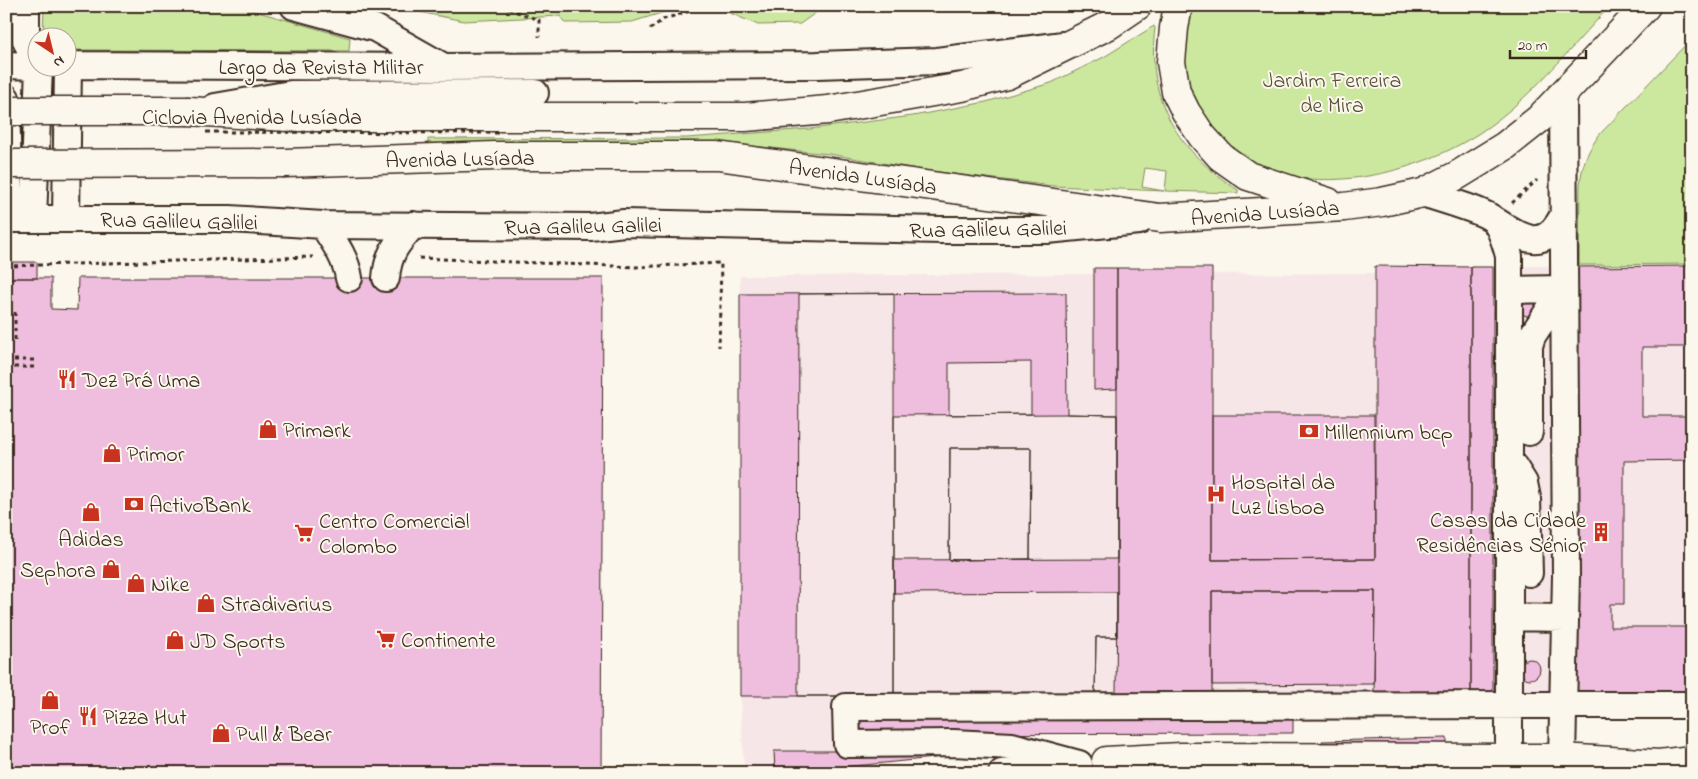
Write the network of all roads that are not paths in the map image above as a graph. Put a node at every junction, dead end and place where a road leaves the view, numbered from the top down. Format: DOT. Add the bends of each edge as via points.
graph roads {
  1 [pos="26,6"];
  2 [pos="294,6"];
  3 [pos="1137,6"];
  4 [pos="1178,6"];
  5 [pos="1642,7"];
  6 [pos="28,45"];
  7 [pos="1068,45"];
  8 [pos="6,65"];
  9 [pos="78,65"];
  10 [pos="28,66"];
  11 [pos="442,67"];
  12 [pos="36,78"];
  13 [pos="68,78"];
  14 [pos="535,93"];
  15 [pos="1563,95"];
  16 [pos="6,98"];
  17 [pos="6,111"];
  18 [pos="195,122"];
  19 [pos="497,135"];
  20 [pos="6,164"];
  21 [pos="1423,193"];
  22 [pos="1344,207"];
  23 [pos="1563,216"];
  24 [pos="66,218"];
  25 [pos="1160,218"];
  26 [pos="16,219"];
  27 [pos="1493,219"];
  28 [pos="332,225"];
  29 [pos="413,225"];
  30 [pos="1509,290"];
  31 [pos="1563,290"];
  32 [pos="1529,432"];
  33 [pos="1509,457"];
  34 [pos="1529,573"];
  35 [pos="1509,617"];
  36 [pos="1565,618"];
  37 [pos="1570,705"];
  38 [pos="1692,705"];
  39 [pos="1509,706"];
  40 [pos="1509,758"];
  41 [pos="1562,758"];
  42 [pos="1692,760"];
  43 [pos="1106,761"];
  44 [pos="1079,764"];
  45 [pos="1670,768"];
  46 [pos="1002,773"];
  47 [pos="1165,773"];
  1 -- 6 [label="street"];
  2 -- 11 [label="street, Largo da Revista Militar" via="375,28"];
  3 -- 7 [label="main road, Avenida Lusíada" via="1109,25"];
  4 -- 22 [label="main road" via="1171,62 1176,92 1202,136 1221,157 1248,176"];
  5 -- 15 [label="main road, Avenida Lusíada"];
  7 -- 11 [label="street" via="937,62"];
  7 -- 19 [label="main road, Avenida Lusíada" via="1007,75 962,87 828,110"];
  8 -- 10 [label="street"];
  9 -- 11 [label="street, Largo da Revista Militar"];
  12 -- 26 [label="street"];
  13 -- 24 [label="street"];
  14 -- 18 [label="street" via="291,94"];
  15 -- 21 [label="main road, Avenida Lusíada" via="1505,146"];
  15 -- 23 [label="street"];
  16 -- 26 [label="street"];
  17 -- 18 [label="main road, Avenida Lusíada, bridge"];
  18 -- 19 [label="main road, Avenida Lusíada" via="288,118"];
  19 -- 20 [label="main road, Avenida Lusíada, bridge" via="284,163"];
  19 -- 25 [label="main road, Avenida Lusíada" via="718,156"];
  21 -- 22 [label="main road, Avenida Lusíada"];
  21 -- 27 [label="street"];
  22 -- 25 [label="main road, Avenida Lusíada"];
  23 -- 27 [label="street" via="1552,232 1537,239 1521,237"];
  23 -- 31 [label="street"];
  24 -- 26 [label="street, Rua Galileu Galilei"];
  24 -- 28 [label="street, Rua Galileu Galilei" via="230,219"];
  25 -- 29 [label="street, Rua Galileu Galilei" via="1047,230 624,223 590,227"];
  27 -- 30 [label="street" via="1509,256"];
  28 -- 29 [label="street, Rua Galileu Galilei"];
  28 -- 29 [label="street" via="348,269 366,278 390,257"];
  30 -- 31 [label="street"];
  30 -- 33 [label="street"];
  31 -- 32 [label="street" via="1532,336 1529,346"];
  31 -- 36 [label="street"];
  33 -- 34 [label="street" via="1526,490"];
  33 -- 35 [label="street"];
  35 -- 36 [label="street"];
  35 -- 39 [label="street"];
  36 -- 37 [label="street"];
  37 -- 38 [label="street"];
  37 -- 39 [label="street"];
  37 -- 41 [label="street"];
  39 -- 40 [label="street"];
  39 -- 44 [label="street" via="846,701 847,744 1012,746"];
  40 -- 41 [label="main road"];
  40 -- 43 [label="main road" via="1180,757"];
  41 -- 45 [label="main road"];
  42 -- 45 [label="main road"];
  43 -- 44 [label="street"];
  43 -- 47 [label="main road" via="1147,766"];
  44 -- 46 [label="street"];
}
